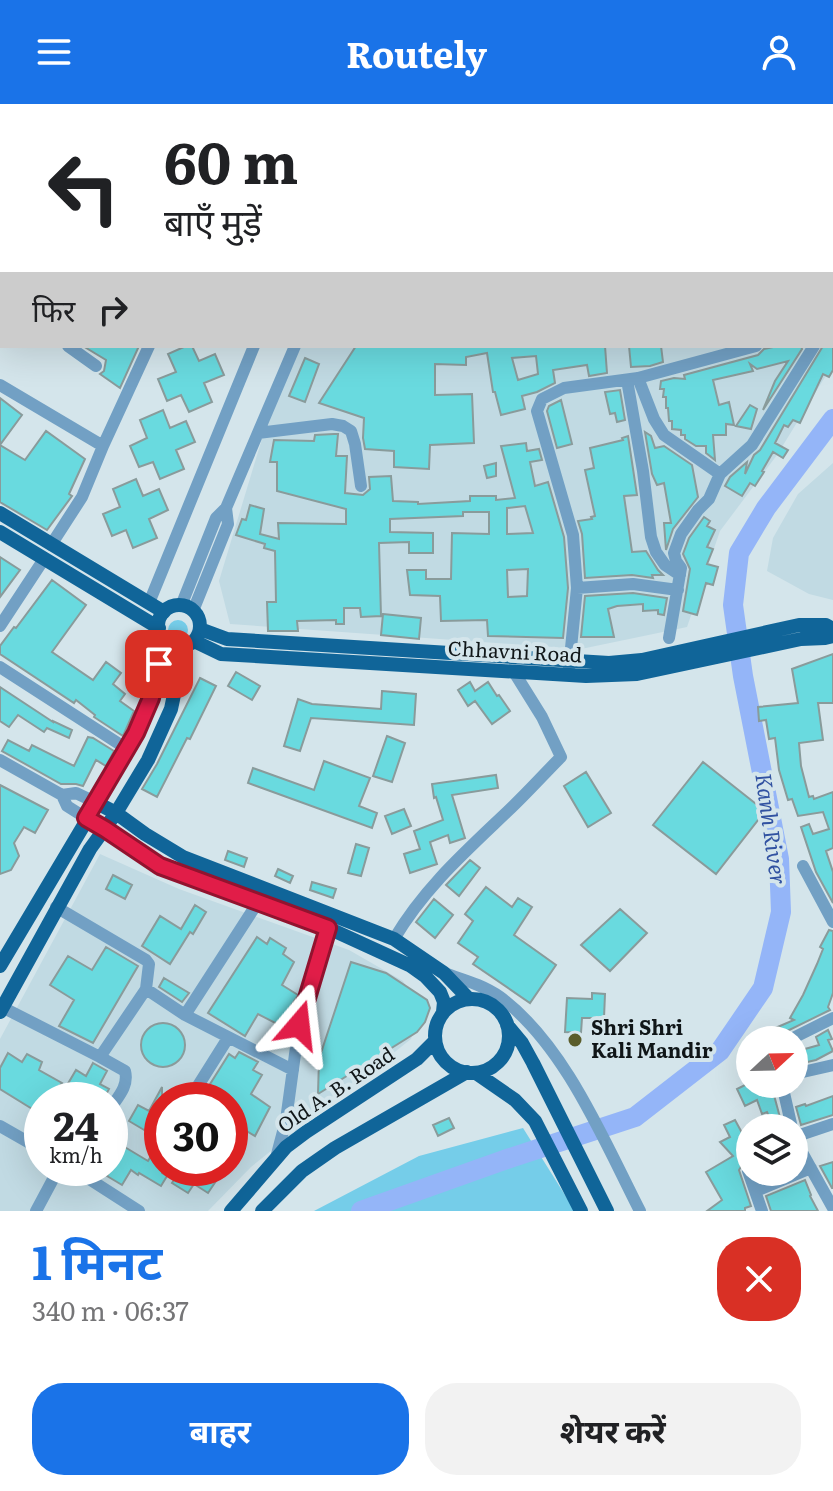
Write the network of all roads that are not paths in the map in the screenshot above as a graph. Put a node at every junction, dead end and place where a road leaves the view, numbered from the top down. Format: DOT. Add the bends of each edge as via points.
graph roads {
  1 [pos="71,348"];
  2 [pos="148,348"];
  3 [pos="253,348"];
  4 [pos="294,348"];
  5 [pos="749,348"];
  6 [pos="813,348"];
  7 [pos="96,366"];
  8 [pos="633,379"];
  9 [pos="0,385"];
  10 [pos="258,433"];
  11 [pos="103,446"];
  12 [pos="720,474"];
  13 [pos="361,486"];
  14 [pos="0,513"];
  15 [pos="0,532"];
  16 [pos="51,545"];
  17 [pos="44,559"];
  18 [pos="680,575"];
  19 [pos="577,588"];
  20 [pos="678,590"];
  21 [pos="149,603"];
  22 [pos="187,609"];
  23 [pos="164,612"];
  24 [pos="0,626"];
  25 [pos="833,629"];
  26 [pos="800,632"];
  27 [pos="162,634"];
  28 [pos="833,636"];
  29 [pos="669,638"];
  30 [pos="193,639"];
  31 [pos="0,667"];
  32 [pos="569,668"];
  33 [pos="514,672"];
  34 [pos="127,749"];
  35 [pos="0,760"];
  36 [pos="62,795"];
  37 [pos="97,803"];
  38 [pos="116,813"];
  39 [pos="86,818"];
  40 [pos="105,829"];
  41 [pos="803,866"];
  42 [pos="258,902"];
  43 [pos="56,907"];
  44 [pos="833,922"];
  45 [pos="328,928"];
  46 [pos="394,939"];
  47 [pos="0,966"];
  48 [pos="444,973"];
  49 [pos="146,989"];
  50 [pos="469,999"];
  51 [pos="1,1009"];
  52 [pos="443,1012"];
  53 [pos="185,1015"];
  54 [pos="833,1018"];
  55 [pos="507,1025"];
  56 [pos="808,1030"];
  57 [pos="228,1038"];
  58 [pos="435,1041"];
  59 [pos="100,1057"];
  60 [pos="833,1065"];
  61 [pos="293,1070"];
  62 [pos="808,1071"];
  63 [pos="471,1072"];
  64 [pos="126,1082"];
  65 [pos="200,1082"];
  66 [pos="833,1124"];
  67 [pos="0,1126"];
  68 [pos="808,1133"];
  69 [pos="24,1140"];
  70 [pos="275,1160"];
  71 [pos="808,1163"];
  72 [pos="811,1168"];
  73 [pos="49,1186"];
  74 [pos="100,1186"];
  75 [pos="754,1186"];
  76 [pos="756,1191"];
  77 [pos="833,1208"];
  78 [pos="36,1211"];
  79 [pos="139,1211"];
  80 [pos="231,1211"];
  81 [pos="262,1211"];
  82 [pos="581,1211"];
  83 [pos="607,1211"];
  84 [pos="640,1211"];
  85 [pos="762,1211"];
  1 -- 7 [label="street"];
  2 -- 11 [label="street"];
  3 -- 21 [label="street"];
  4 -- 10 [label="street"];
  5 -- 8 [label="street"];
  6 -- 12 [label="street" via="752,445"];
  8 -- 12 [label="street" via="664,435"];
  8 -- 18 [label="street" via="651,537 665,565"];
  8 -- 19 [label="street" via="564,388 542,399 537,411 573,535"];
  9 -- 11 [label="street"];
  10 -- 13 [label="street" via="343,426 355,444"];
  10 -- 22 [label="street" via="226,508 216,518"];
  11 -- 16 [label="street" via="82,497"];
  12 -- 18 [label="street" via="709,499 681,534 674,553"];
  14 -- 16 [label="main road"];
  15 -- 17 [label="main road"];
  16 -- 21 [label="main road"];
  17 -- 24 [label="street"];
  17 -- 27 [label="main road"];
  18 -- 20 [label="street"];
  19 -- 20 [label="street" via="633,584"];
  19 -- 32 [label="street"];
  20 -- 29 [label="street"];
  21 -- 23 [label="main road"];
  22 -- 23 [label="main road" via="171,607"];
  22 -- 30 [label="main road" via="200,622"];
  23 -- 27 [label="main road" via="159,622"];
  25 -- 26 [label="main road, Chhavni Road" via="826,625"];
  26 -- 28 [label="main road, Chhavni Road"];
  26 -- 32 [label="main road, Chhavni Road" via="657,664 637,674"];
  27 -- 30 [label="main road" via="177,647"];
  27 -- 34 [label="main road" via="151,698"];
  30 -- 32 [label="main road, Chhavni Road"];
  30 -- 33 [label="main road, Chhavni Road" via="221,654"];
  30 -- 38 [label="main road" via="171,709"];
  31 -- 34 [label="street"];
  32 -- 33 [label="main road, Chhavni Road"];
  33 -- 46 [label="street" via="561,757 448,868"];
  34 -- 37 [label="main road"];
  35 -- 36 [label="street"];
  36 -- 37 [label="street" via="76,793"];
  36 -- 39 [label="street" via="67,806"];
  37 -- 38 [label="main road"];
  37 -- 39 [label="main road"];
  38 -- 40 [label="main road"];
  38 -- 46 [label="main road" via="183,857"];
  39 -- 40 [label="main road"];
  39 -- 47 [label="main road"];
  40 -- 42 [label="main road" via="160,866"];
  40 -- 43 [label="main road"];
  41 -- 44 [label="street"];
  42 -- 45 [label="main road"];
  42 -- 53 [label="street"];
  43 -- 49 [label="street" via="146,960"];
  43 -- 51 [label="main road"];
  45 -- 52 [label="main road" via="418,971 440,992"];
  45 -- 61 [label="street" via="299,1025"];
  46 -- 48 [label="main road"];
  48 -- 50 [label="main road"];
  48 -- 84 [label="street" via="501,998 535,1030 575,1086"];
  49 -- 53 [label="street"];
  49 -- 59 [label="street"];
  50 -- 52 [label="main road"];
  50 -- 55 [label="main road" via="493,1005"];
  51 -- 59 [label="street"];
  52 -- 58 [label="main road"];
  53 -- 57 [label="street"];
  54 -- 56 [label="street"];
  55 -- 63 [label="main road" via="509,1039 501,1058 494,1066"];
  55 -- 83 [label="main road" via="533,1063"];
  57 -- 61 [label="street"];
  57 -- 65 [label="street"];
  58 -- 63 [label="main road" via="451,1066"];
  58 -- 70 [label="main road, Old A. B. Road"];
  59 -- 64 [label="street" via="125,1071"];
  60 -- 62 [label="street"];
  61 -- 70 [label="street"];
  63 -- 81 [label="main road" via="335,1148 302,1171"];
  63 -- 82 [label="main road" via="515,1100 535,1121"];
  66 -- 68 [label="street"];
  67 -- 69 [label="street"];
  70 -- 80 [label="main road, Old A. B. Road"];
  71 -- 72 [label="street"];
  72 -- 76 [label="street"];
  72 -- 77 [label="street"];
  73 -- 78 [label="street"];
  74 -- 79 [label="street"];
  75 -- 76 [label="street"];
  76 -- 85 [label="street"];
}
